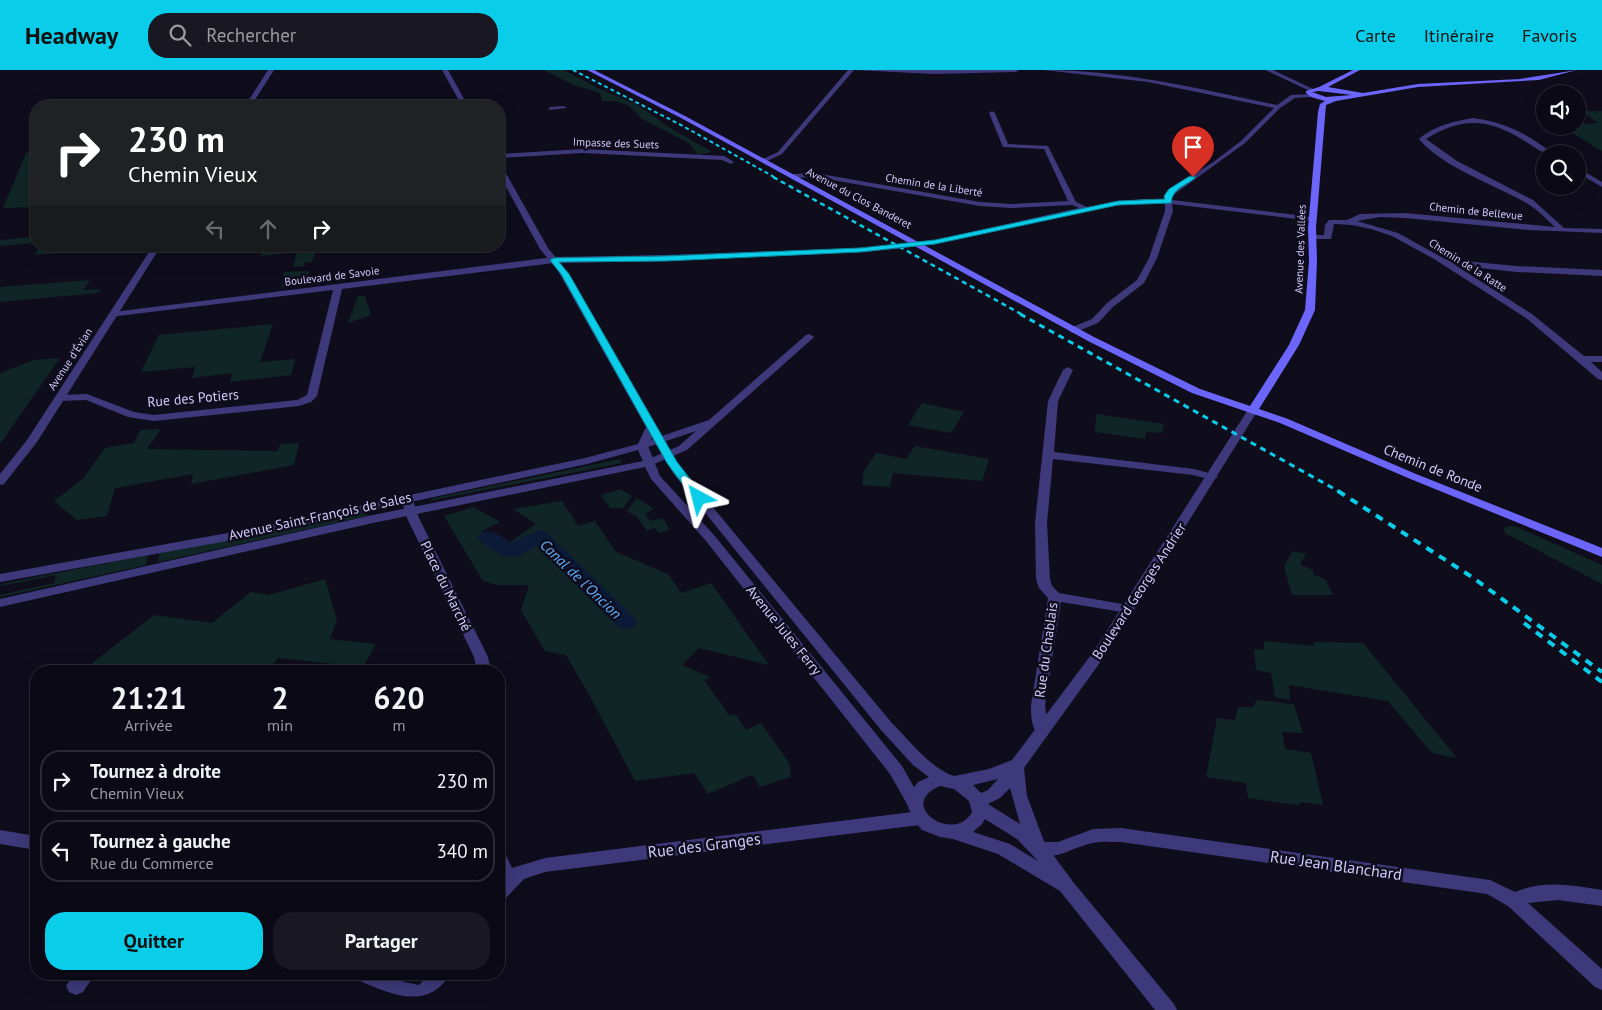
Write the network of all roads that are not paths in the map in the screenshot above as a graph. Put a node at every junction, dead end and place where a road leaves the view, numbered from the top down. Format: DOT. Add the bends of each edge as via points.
graph roads {
  1 [pos="271,70"];
  2 [pos="445,70"];
  3 [pos="590,70"];
  4 [pos="851,70"];
  5 [pos="856,70"];
  6 [pos="1016,70"];
  7 [pos="1046,70"];
  8 [pos="1268,70"];
  9 [pos="1357,70"];
  10 [pos="1574,70"];
  11 [pos="1336,82"];
  12 [pos="1314,91"];
  13 [pos="1343,94"];
  14 [pos="1318,97"];
  15 [pos="1334,99"];
  16 [pos="252,100"];
  17 [pos="462,100"];
  18 [pos="1323,104"];
  19 [pos="1278,107"];
  20 [pos="564,108"];
  21 [pos="550,109"];
  22 [pos="992,112"];
  23 [pos="1536,145"];
  24 [pos="505,155"];
  25 [pos="764,161"];
  26 [pos="731,162"];
  27 [pos="1586,175"];
  28 [pos="792,176"];
  29 [pos="505,179"];
  30 [pos="1602,185"];
  31 [pos="1169,201"];
  32 [pos="1073,203"];
  33 [pos="1086,209"];
  34 [pos="1312,218"];
  35 [pos="1350,221"];
  36 [pos="1562,230"];
  37 [pos="1602,231"];
  38 [pos="1313,238"];
  39 [pos="916,243"];
  40 [pos="153,252"];
  41 [pos="554,260"];
  42 [pos="1443,261"];
  43 [pos="1602,273"];
  44 [pos="338,287"];
  45 [pos="113,315"];
  46 [pos="1073,330"];
  47 [pos="809,337"];
  48 [pos="1581,359"];
  49 [pos="1602,359"];
  50 [pos="1068,370"];
  51 [pos="1602,377"];
  52 [pos="60,398"];
  53 [pos="1253,410"];
  54 [pos="711,422"];
  55 [pos="652,426"];
  56 [pos="660,439"];
  57 [pos="642,446"];
  58 [pos="1048,455"];
  59 [pos="668,456"];
  60 [pos="648,463"];
  61 [pos="1212,477"];
  62 [pos="0,482"];
  63 [pos="409,506"];
  64 [pos="1602,553"];
  65 [pos="0,578"];
  66 [pos="1055,597"];
  67 [pos="0,603"];
  68 [pos="790,609"];
  69 [pos="1128,609"];
  70 [pos="772,615"];
  71 [pos="483,665"];
  72 [pos="1042,730"];
  73 [pos="1016,765"];
  74 [pos="950,781"];
  75 [pos="914,800"];
  76 [pos="978,805"];
  77 [pos="920,818"];
  78 [pos="952,831"];
  79 [pos="0,837"];
  80 [pos="30,842"];
  81 [pos="1039,849"];
  82 [pos="505,886"];
  83 [pos="1068,888"];
  84 [pos="1602,898"];
  85 [pos="1514,901"];
  86 [pos="379,980"];
  87 [pos="436,980"];
  88 [pos="1602,981"];
  89 [pos="1166,1010"];
  1 -- 16 [label="street"];
  2 -- 17 [label="street"];
  3 -- 25 [label="main road, Avenue du Clos Banderet"];
  4 -- 25 [label="street" via="780,153"];
  5 -- 6 [label="street"];
  7 -- 19 [label="street" via="1148,80"];
  8 -- 12 [label="street"];
  9 -- 11 [label="main road"];
  10 -- 13 [label="main road" via="1540,78 1426,85 1364,95"];
  11 -- 12 [label="main road"];
  11 -- 13 [label="main road" via="1335,87"];
  12 -- 13 [label="main road"];
  12 -- 14 [label="main road"];
  12 -- 19 [label="street" via="1293,95"];
  13 -- 15 [label="main road"];
  14 -- 15 [label="main road"];
  14 -- 18 [label="main road"];
  15 -- 18 [label="main road"];
  18 -- 34 [label="main road, Avenue des Vallées"];
  19 -- 31 [label="street" via="1243,142 1172,191"];
  20 -- 21 [label="street"];
  22 -- 32 [label="street" via="1005,146 1046,147"];
  23 -- 36 [label="street" via="1504,126 1475,119 1458,120 1422,138 1436,150 1530,202"];
  24 -- 26 [label="street, Impasse des Suets" via="595,151 724,158"];
  25 -- 28 [label="main road, Avenue du Clos Banderet"];
  27 -- 30 [label="street"];
  28 -- 32 [label="street, Chemin de la Liberté" via="812,174 980,204"];
  28 -- 39 [label="main road, Avenue du Clos Banderet"];
  29 -- 41 [label="street, Avenue Jules Ferry" via="544,249"];
  31 -- 33 [label="street, Boulevard de Savoie" via="1133,201"];
  31 -- 34 [label="street, Boulevard de Savoie"];
  31 -- 46 [label="street" via="1169,211 1141,281 1095,321"];
  32 -- 33 [label="street, Chemin de la Liberté"];
  33 -- 39 [label="street, Boulevard de Savoie" via="950,239"];
  34 -- 38 [label="main road, Avenue des Vallées"];
  35 -- 36 [label="street, Chemin de Bellevue" via="1358,216 1447,218"];
  35 -- 38 [label="street" via="1332,222 1328,237"];
  35 -- 42 [label="street, Chemin de la Ratte" via="1392,234"];
  36 -- 37 [label="street, Chemin de Bellevue"];
  38 -- 53 [label="main road, Avenue des Vallées" via="1308,316 1294,345"];
  39 -- 41 [label="street, Boulevard de Savoie" via="860,250"];
  39 -- 46 [label="main road, Avenue du Clos Banderet"];
  40 -- 45 [label="street, Avenue d'Évian"];
  41 -- 44 [label="street, Boulevard de Savoie"];
  41 -- 55 [label="street, Avenue Jules Ferry"];
  42 -- 43 [label="street"];
  42 -- 48 [label="street, Chemin de la Ratte" via="1527,314"];
  44 -- 45 [label="street, Boulevard de Savoie"];
  44 -- 52 [label="street, Rue des Potiers" via="312,396 303,402 154,418 132,415 87,397"];
  45 -- 52 [label="street, Avenue d'Évian"];
  46 -- 53 [label="main road, Avenue du Clos Banderet" via="1196,391"];
  47 -- 54 [label="street"];
  48 -- 49 [label="street"];
  48 -- 51 [label="street, Chemin de la Ratte"];
  50 -- 58 [label="street, Rue du Chablais" via="1055,396"];
  52 -- 62 [label="street, Avenue d'Évian"];
  53 -- 61 [label="street, Boulevard Georges Andrier"];
  53 -- 64 [label="main road, Chemin de Ronde" via="1284,420"];
  54 -- 56 [label="street"];
  54 -- 59 [label="street" via="683,448"];
  55 -- 56 [label="street, Avenue Jules Ferry"];
  55 -- 57 [label="street"];
  56 -- 57 [label="street"];
  56 -- 59 [label="street, Avenue Jules Ferry"];
  57 -- 60 [label="street, Avenue Jules Ferry"];
  57 -- 63 [label="street, Avenue Saint-François de Sales"];
  58 -- 61 [label="street" via="1194,472"];
  58 -- 66 [label="street, Rue du Chablais" via="1041,552 1044,584"];
  59 -- 60 [label="street"];
  59 -- 68 [label="street, Avenue Jules Ferry"];
  60 -- 63 [label="street, Avenue Saint-François de Sales"];
  60 -- 70 [label="street, Avenue Jules Ferry" via="655,477 710,538"];
  61 -- 69 [label="street, Boulevard Georges Andrier"];
  63 -- 65 [label="street, Avenue Saint-François de Sales"];
  63 -- 67 [label="street, Avenue Saint-François de Sales"];
  63 -- 71 [label="street, Place du Marché"];
  66 -- 69 [label="street"];
  66 -- 72 [label="street, Rue du Chablais" via="1038,705"];
  68 -- 70 [label="street"];
  68 -- 74 [label="street, Avenue Jules Ferry" via="919,762"];
  69 -- 72 [label="street, Boulevard Georges Andrier"];
  70 -- 75 [label="street, Avenue Jules Ferry" via="896,770"];
  72 -- 73 [label="street, Boulevard Georges Andrier"];
  73 -- 74 [label="street" via="990,776"];
  73 -- 76 [label="street, Boulevard Georges Andrier" via="1000,788"];
  73 -- 81 [label="street" via="1019,801"];
  74 -- 75 [label="street" via="933,781 917,792"];
  74 -- 76 [label="street" via="972,792"];
  75 -- 77 [label="street"];
  76 -- 78 [label="street" via="978,816 972,824"];
  76 -- 81 [label="street" via="1017,830"];
  77 -- 78 [label="street" via="933,828"];
  77 -- 82 [label="street, Rue des Granges" via="545,865 524,870"];
  78 -- 83 [label="street" via="1004,849"];
  79 -- 80 [label="street"];
  81 -- 83 [label="street"];
  81 -- 85 [label="street, Rue Jean Blanchard" via="1058,849 1092,836 1121,835 1481,885 1499,890"];
  83 -- 89 [label="street"];
  84 -- 85 [label="street" via="1542,892"];
  85 -- 88 [label="street, Rue Jean Blanchard"];
  86 -- 87 [label="street" via="418,994"];
}
